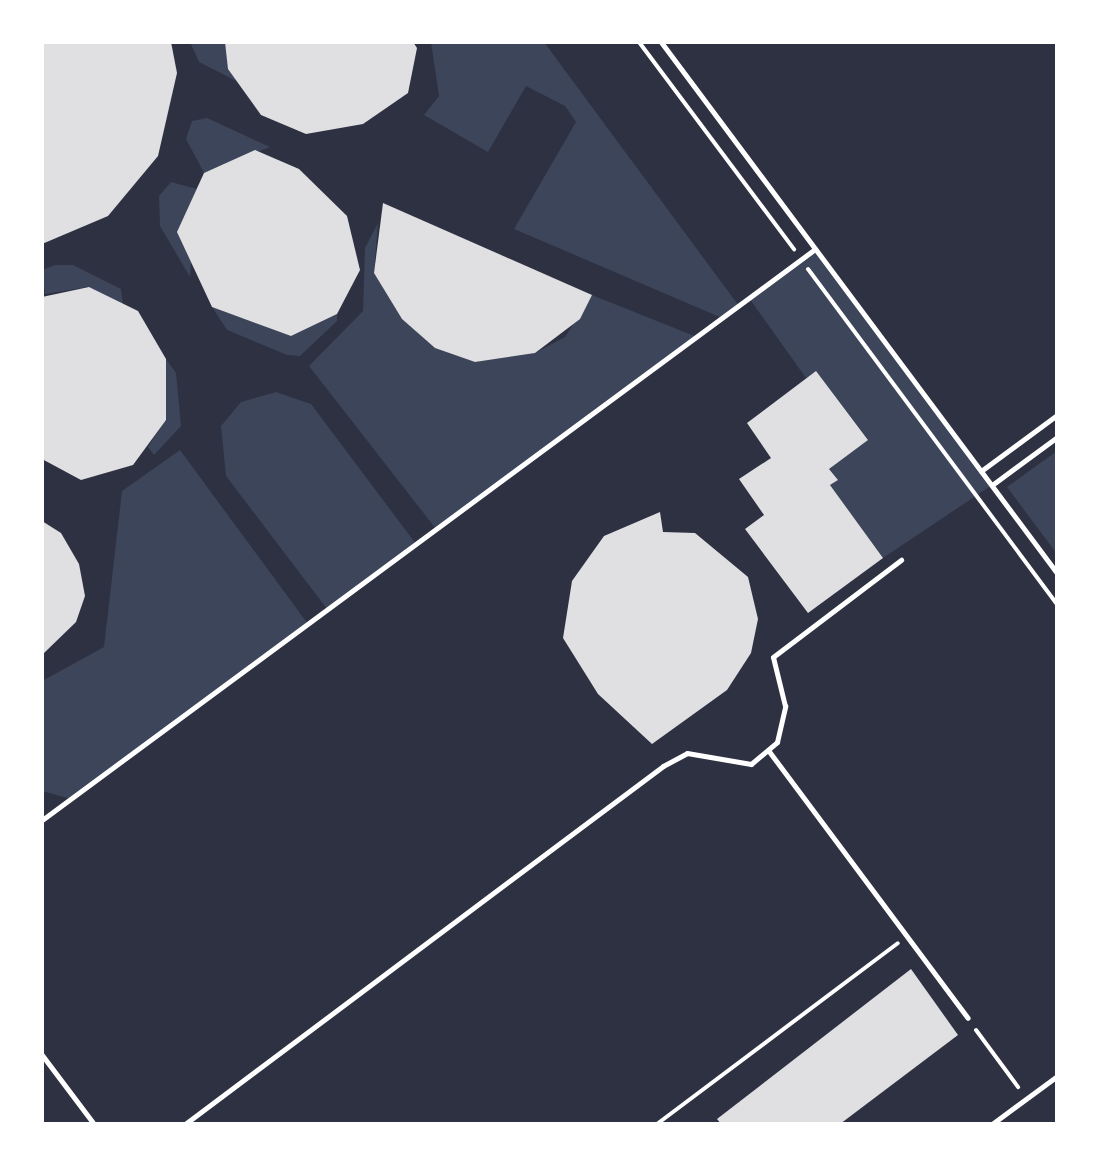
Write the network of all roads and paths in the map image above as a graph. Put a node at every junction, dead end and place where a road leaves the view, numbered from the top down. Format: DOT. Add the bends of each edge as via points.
graph roads {
  1 [pos="639,42"];
  2 [pos="661,42"];
  3 [pos="815,249"];
  4 [pos="801,260"];
  5 [pos="1057,415"];
  6 [pos="1057,437"];
  7 [pos="981,471"];
  8 [pos="992,485"];
  9 [pos="901,560"];
  10 [pos="1057,573"];
  11 [pos="1057,604"];
  12 [pos="768,750"];
  13 [pos="42,820"];
  14 [pos="907,937"];
  15 [pos="968,1018"];
  16 [pos="42,1055"];
  17 [pos="1057,1076"];
  18 [pos="1026,1099"];
  19 [pos="94,1124"];
  20 [pos="185,1124"];
  21 [pos="657,1124"];
  22 [pos="992,1124"];
  1 -- 4 [label="path"];
  2 -- 3 [label="lane"];
  3 -- 4 [label="lane"];
  3 -- 7 [label="lane"];
  4 -- 11 [label="path"];
  4 -- 13 [label="lane"];
  5 -- 7 [label="lane"];
  6 -- 8 [label="lane"];
  7 -- 8 [label="lane"];
  8 -- 10 [label="lane"];
  9 -- 12 [label="lane" via="773,657 785,706 777,742"];
  12 -- 14 [label="lane"];
  12 -- 20 [label="lane" via="751,764 687,753 663,766"];
  14 -- 15 [label="lane"];
  14 -- 21 [label="path"];
  15 -- 18 [label="path"];
  16 -- 19 [label="lane"];
  17 -- 18 [label="lane"];
  18 -- 22 [label="lane"];
}
